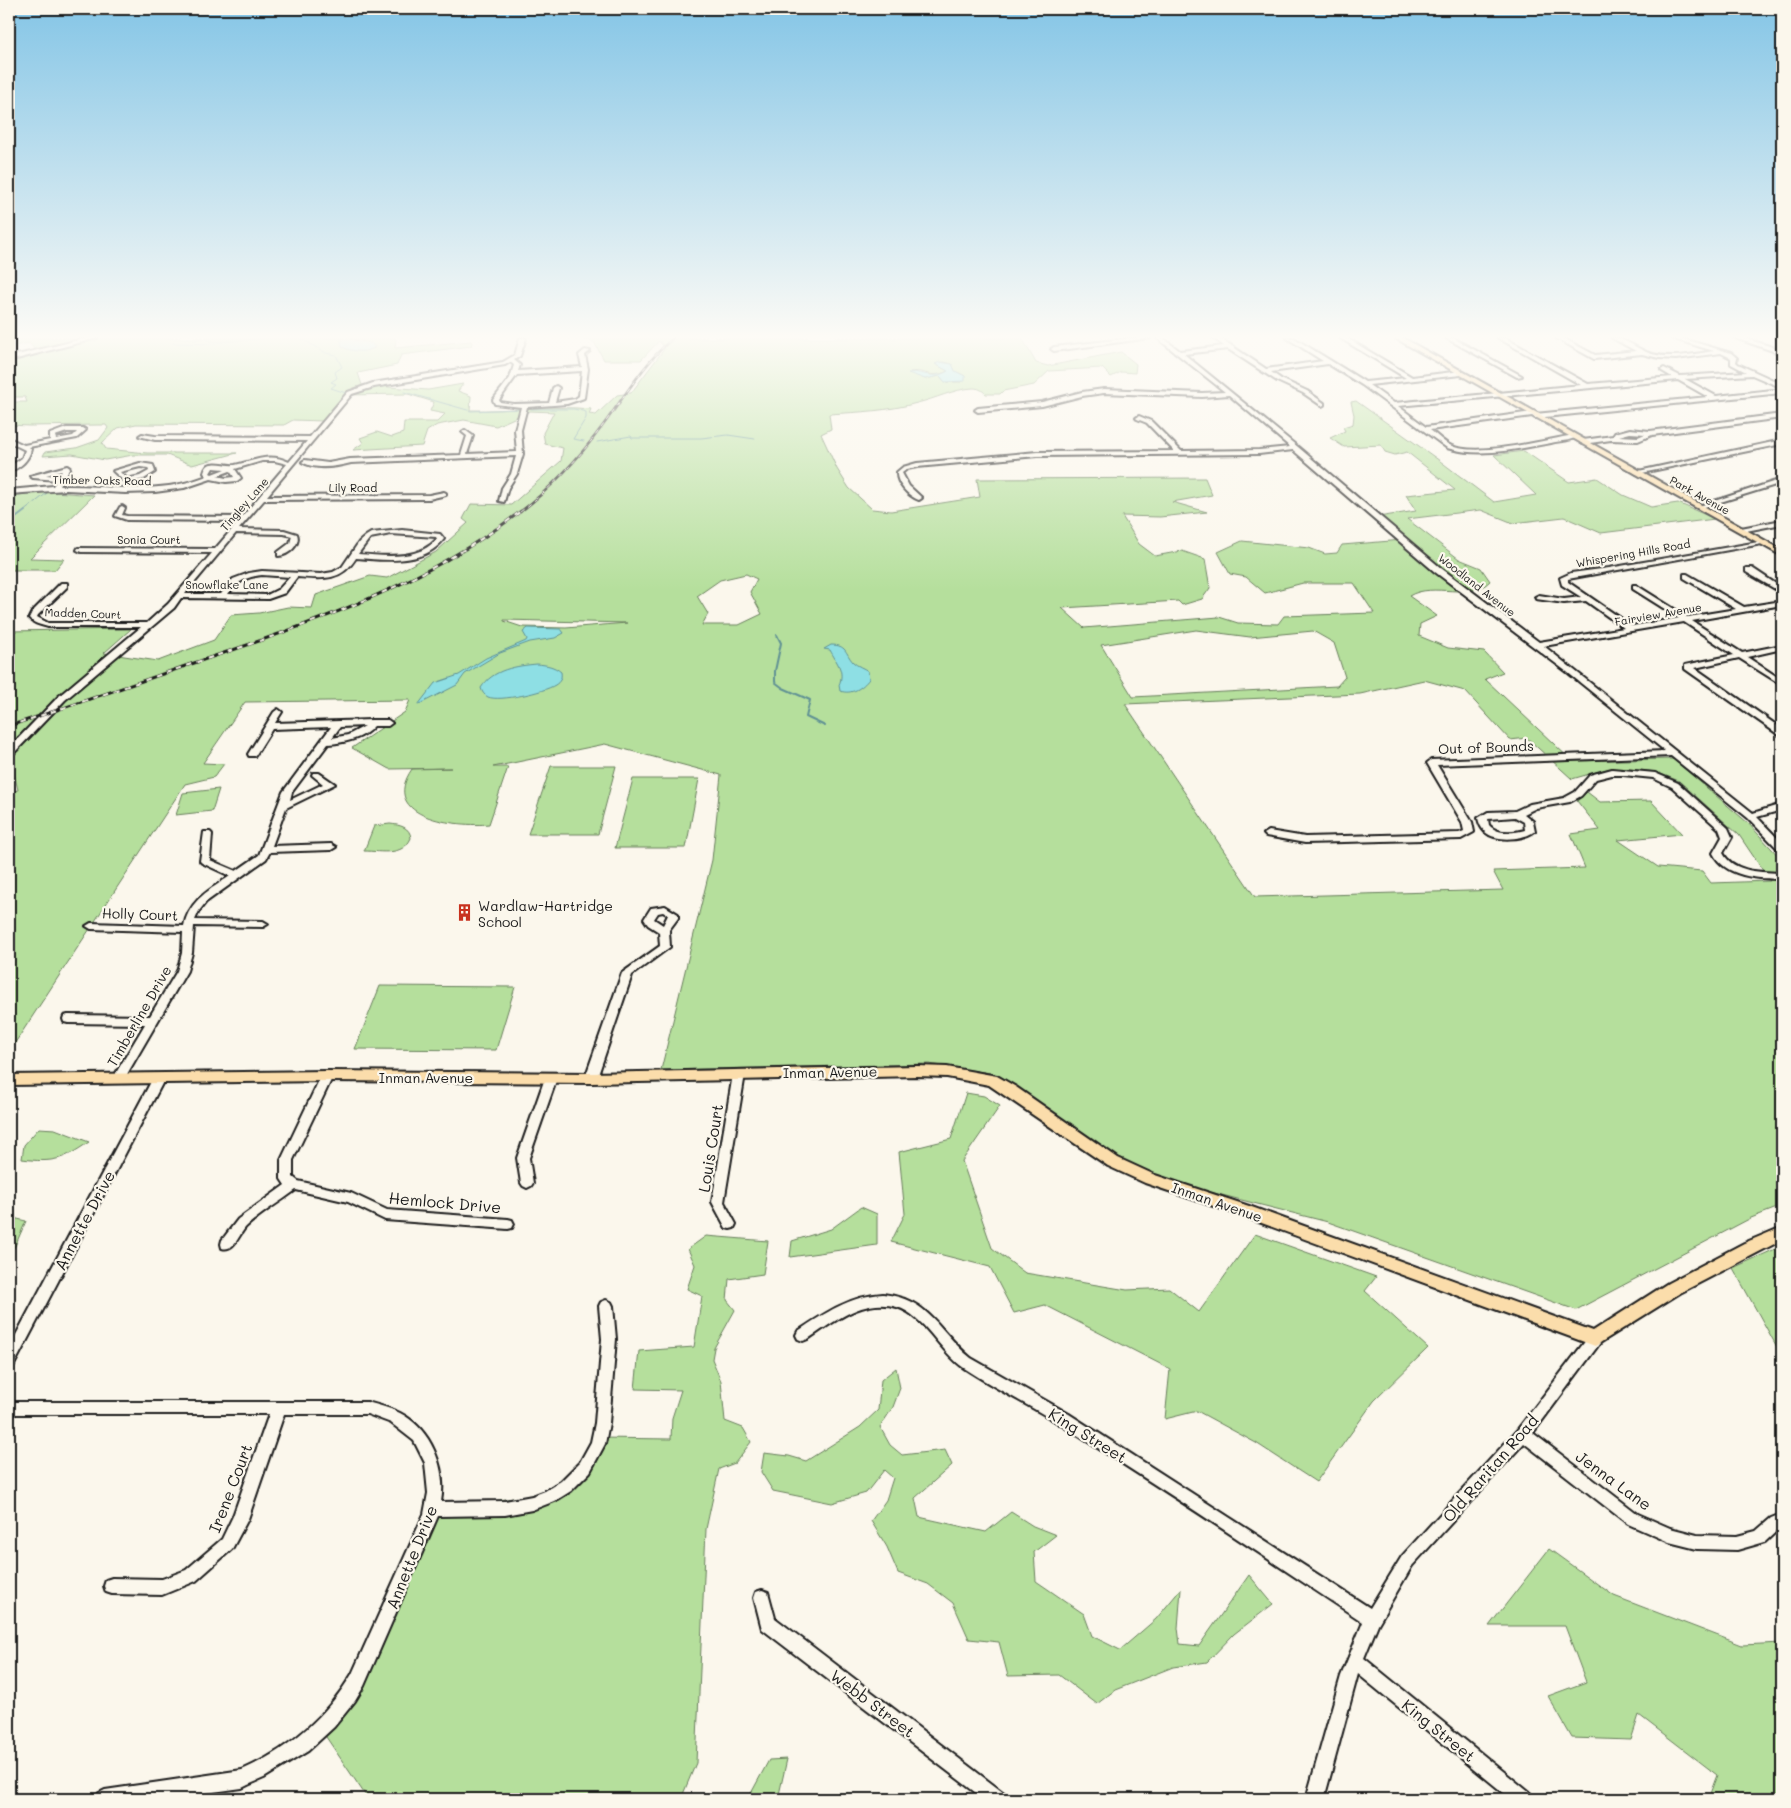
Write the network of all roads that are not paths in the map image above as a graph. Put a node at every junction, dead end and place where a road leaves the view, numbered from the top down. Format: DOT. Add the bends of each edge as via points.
graph roads {
  1 [pos="325,422"];
  2 [pos="520,422"];
  3 [pos="1149,422"];
  4 [pos="1266,422"];
  5 [pos="1417,422"];
  6 [pos="1477,422"];
  7 [pos="1547,422"];
  8 [pos="1733,422"];
  9 [pos="1426,429"];
  10 [pos="465,432"];
  11 [pos="142,436"];
  12 [pos="1574,437"];
  13 [pos="311,439"];
  14 [pos="9,440"];
  15 [pos="53,440"];
  16 [pos="1583,442"];
  17 [pos="1782,442"];
  18 [pos="26,446"];
  19 [pos="1296,448"];
  20 [pos="1179,452"];
  21 [pos="520,454"];
  22 [pos="463,457"];
  23 [pos="290,462"];
  24 [pos="233,468"];
  25 [pos="9,470"];
  26 [pos="1637,472"];
  27 [pos="212,477"];
  28 [pos="61,478"];
  29 [pos="133,480"];
  30 [pos="1782,481"];
  31 [pos="55,488"];
  32 [pos="9,491"];
  33 [pos="123,491"];
  34 [pos="444,494"];
  35 [pos="263,498"];
  36 [pos="919,498"];
  37 [pos="502,501"];
  38 [pos="1699,507"];
  39 [pos="122,508"];
  40 [pos="244,520"];
  41 [pos="1782,522"];
  42 [pos="1741,530"];
  43 [pos="234,531"];
  44 [pos="1762,542"];
  45 [pos="81,550"];
  46 [pos="217,551"];
  47 [pos="1782,553"];
  48 [pos="281,554"];
  49 [pos="354,556"];
  50 [pos="1749,570"];
  51 [pos="296,574"];
  52 [pos="1687,576"];
  53 [pos="64,585"];
  54 [pos="1636,587"];
  55 [pos="1782,591"];
  56 [pos="179,596"];
  57 [pos="223,596"];
  58 [pos="1539,597"];
  59 [pos="1587,599"];
  60 [pos="1782,603"];
  61 [pos="1743,610"];
  62 [pos="1688,620"];
  63 [pos="148,626"];
  64 [pos="1631,630"];
  65 [pos="1537,645"];
  66 [pos="1782,647"];
  67 [pos="1740,656"];
  68 [pos="1782,683"];
  69 [pos="278,712"];
  70 [pos="372,723"];
  71 [pos="388,723"];
  72 [pos="338,724"];
  73 [pos="271,726"];
  74 [pos="1782,733"];
  75 [pos="325,741"];
  76 [pos="9,753"];
  77 [pos="1673,753"];
  78 [pos="252,754"];
  79 [pos="316,775"];
  80 [pos="282,807"];
  81 [pos="1782,807"];
  82 [pos="1517,814"];
  83 [pos="1751,816"];
  84 [pos="207,834"];
  85 [pos="1269,834"];
  86 [pos="331,847"];
  87 [pos="1782,848"];
  88 [pos="267,849"];
  89 [pos="237,875"];
  90 [pos="1782,876"];
  91 [pos="264,924"];
  92 [pos="91,926"];
  93 [pos="189,926"];
  94 [pos="664,930"];
  95 [pos="68,1019"];
  96 [pos="153,1020"];
  97 [pos="739,1074"];
  98 [pos="328,1076"];
  99 [pos="119,1078"];
  100 [pos="159,1078"];
  101 [pos="551,1078"];
  102 [pos="591,1078"];
  103 [pos="9,1080"];
  104 [pos="528,1182"];
  105 [pos="294,1185"];
  106 [pos="508,1224"];
  107 [pos="730,1224"];
  108 [pos="1782,1233"];
  109 [pos="227,1244"];
  110 [pos="606,1306"];
  111 [pos="803,1335"];
  112 [pos="1595,1340"];
  113 [pos="14,1343"];
  114 [pos="9,1361"];
  115 [pos="279,1407"];
  116 [pos="9,1408"];
  117 [pos="1523,1434"];
  118 [pos="432,1509"];
  119 [pos="1776,1523"];
  120 [pos="112,1586"];
  121 [pos="762,1598"];
  122 [pos="1372,1619"];
  123 [pos="1355,1661"];
  124 [pos="106,1799"];
  125 [pos="998,1799"];
  126 [pos="1315,1799"];
  127 [pos="1524,1799"];
  1 -- 13 [label="street, Tingley Lane"];
  2 -- 21 [label="street"];
  3 -- 20 [label="street"];
  4 -- 19 [label="street, Woodland Avenue"];
  5 -- 9 [label="street"];
  6 -- 9 [label="street"];
  7 -- 12 [label="main road, Park Avenue"];
  8 -- 16 [label="street" via="1650,433 1637,439"];
  9 -- 12 [label="street" via="1449,447 1469,452"];
  10 -- 22 [label="street" via="470,436"];
  11 -- 13 [label="street"];
  12 -- 16 [label="main road, Park Avenue"];
  13 -- 23 [label="street, Tingley Lane"];
  14 -- 18 [label="street"];
  15 -- 18 [label="street"];
  16 -- 26 [label="main road, Park Avenue"];
  17 -- 26 [label="street"];
  18 -- 25 [label="street" via="26,457"];
  19 -- 20 [label="street" via="1267,452"];
  19 -- 65 [label="street, Woodland Avenue" via="1438,570"];
  20 -- 36 [label="street" via="1015,456 917,465 899,473 910,492"];
  21 -- 22 [label="street, Timber Oaks Road"];
  21 -- 37 [label="street"];
  22 -- 23 [label="street, Timber Oaks Road" via="313,465"];
  23 -- 24 [label="street, Timber Oaks Road" via="251,463"];
  23 -- 35 [label="street, Tingley Lane"];
  24 -- 27 [label="street, Timber Oaks Road"];
  24 -- 27 [label="street" via="237,479"];
  26 -- 38 [label="main road, Park Avenue"];
  27 -- 33 [label="street, Timber Oaks Road" via="161,490"];
  28 -- 31 [label="street"];
  29 -- 29 [label="street" via="149,475 153,469 140,465 116,472 126,481"];
  29 -- 33 [label="street"];
  30 -- 38 [label="street"];
  31 -- 32 [label="street, Timber Oaks Road"];
  31 -- 33 [label="street, Timber Oaks Road"];
  34 -- 35 [label="street, Lily Road" via="429,497"];
  35 -- 40 [label="street, Tingley Lane"];
  38 -- 42 [label="main road, Park Avenue"];
  39 -- 40 [label="street" via="118,516 127,518"];
  40 -- 43 [label="street, Tingley Lane"];
  41 -- 42 [label="street"];
  42 -- 44 [label="main road, Park Avenue"];
  43 -- 46 [label="street, Tingley Lane"];
  43 -- 48 [label="street" via="284,532 295,536 295,542"];
  44 -- 47 [label="main road, Park Avenue"];
  44 -- 59 [label="street, Whispering Hills Road" via="1564,578 1565,583"];
  45 -- 46 [label="street, Sonia Court"];
  46 -- 56 [label="street, Tingley Lane"];
  49 -- 49 [label="street" via="412,556 423,553 441,539 434,534 379,533 367,538"];
  49 -- 51 [label="street" via="340,572"];
  50 -- 55 [label="street"];
  51 -- 57 [label="street" via="248,575 235,581"];
  51 -- 57 [label="street, Snowflake Lane" via="282,591 274,595"];
  52 -- 61 [label="street"];
  53 -- 63 [label="street, Madden Court" via="35,614 35,620 48,624"];
  54 -- 62 [label="street"];
  56 -- 57 [label="street, Snowflake Lane"];
  56 -- 63 [label="street, Tingley Lane"];
  58 -- 59 [label="street" via="1564,601"];
  59 -- 64 [label="street, Whispering Hills Road"];
  60 -- 61 [label="street, Fairview Avenue"];
  61 -- 62 [label="street, Fairview Avenue"];
  62 -- 64 [label="street, Fairview Avenue"];
  62 -- 67 [label="street"];
  63 -- 76 [label="street, Tingley Lane" via="62,698"];
  64 -- 65 [label="street, Fairview Avenue"];
  65 -- 77 [label="street, Woodland Avenue"];
  66 -- 67 [label="street"];
  67 -- 68 [label="street"];
  67 -- 74 [label="street" via="1688,667"];
  69 -- 73 [label="street"];
  70 -- 71 [label="street"];
  70 -- 72 [label="street"];
  70 -- 75 [label="street" via="362,732 334,742"];
  72 -- 73 [label="street"];
  72 -- 75 [label="street, Timberline Drive"];
  73 -- 78 [label="street"];
  75 -- 80 [label="street, Timberline Drive" via="288,792"];
  77 -- 83 [label="street, Woodland Avenue"];
  77 -- 85 [label="street, Out of Bounds" via="1431,763 1467,822 1469,832 1462,836 1305,840"];
  79 -- 80 [label="street" via="330,784"];
  80 -- 88 [label="street, Timberline Drive"];
  81 -- 83 [label="street"];
  82 -- 90 [label="street" via="1533,806 1573,798 1593,777 1612,772 1646,774 1683,791 1723,828 1727,837 1718,853 1726,864 1746,872"];
  83 -- 87 [label="street, Woodland Avenue"];
  84 -- 89 [label="street" via="205,861"];
  86 -- 88 [label="street"];
  88 -- 89 [label="street, Timberline Drive" via="263,857"];
  89 -- 93 [label="street, Timberline Drive" via="202,900 194,910"];
  91 -- 93 [label="street, Holly Court"];
  92 -- 93 [label="street, Holly Court"];
  93 -- 96 [label="street, Timberline Drive" via="182,972"];
  94 -- 102 [label="street" via="665,947 627,972"];
  95 -- 96 [label="street"];
  96 -- 99 [label="street, Timberline Drive"];
  97 -- 102 [label="main road, Inman Avenue"];
  97 -- 107 [label="street, Louis Court" via="718,1202"];
  97 -- 112 [label="main road, Inman Avenue" via="917,1071 947,1072 992,1080 1113,1162 1150,1180 1243,1210"];
  98 -- 100 [label="main road, Inman Avenue"];
  98 -- 101 [label="main road, Inman Avenue"];
  98 -- 105 [label="street" via="287,1160 287,1179"];
  99 -- 100 [label="main road, Inman Avenue"];
  99 -- 103 [label="main road, Inman Avenue"];
  100 -- 113 [label="street, Annette Drive"];
  101 -- 102 [label="main road, Inman Avenue"];
  101 -- 104 [label="street" via="523,1158"];
  105 -- 106 [label="street, Hemlock Drive" via="351,1198 385,1215"];
  105 -- 109 [label="street" via="242,1223"];
  108 -- 112 [label="main road, Old Raritan Road" via="1674,1288"];
  110 -- 118 [label="street" via="609,1339 602,1423 598,1444 585,1467 566,1486 532,1504 505,1508"];
  111 -- 122 [label="street, King Street" via="842,1309 870,1299 906,1304 922,1316 959,1357 1062,1418"];
  112 -- 117 [label="street, Old Raritan Road"];
  113 -- 114 [label="street, Annette Drive"];
  115 -- 116 [label="street, Annette Drive"];
  115 -- 118 [label="street, Annette Drive" via="367,1408 405,1422 424,1444 432,1462 436,1482"];
  115 -- 120 [label="street, Irene Court" via="240,1518 227,1544 192,1576 162,1586"];
  117 -- 119 [label="street, Jenna Lane" via="1633,1519 1669,1535 1704,1543 1737,1543 1760,1537"];
  117 -- 122 [label="street, Old Raritan Road" via="1407,1561"];
  118 -- 124 [label="street, Annette Drive" via="358,1680 316,1734 273,1765 242,1779"];
  121 -- 125 [label="street, Webb Street" via="768,1624"];
  122 -- 123 [label="street, Old Raritan Road"];
  123 -- 126 [label="street, Old Raritan Road"];
  123 -- 127 [label="street, King Street"];
}
